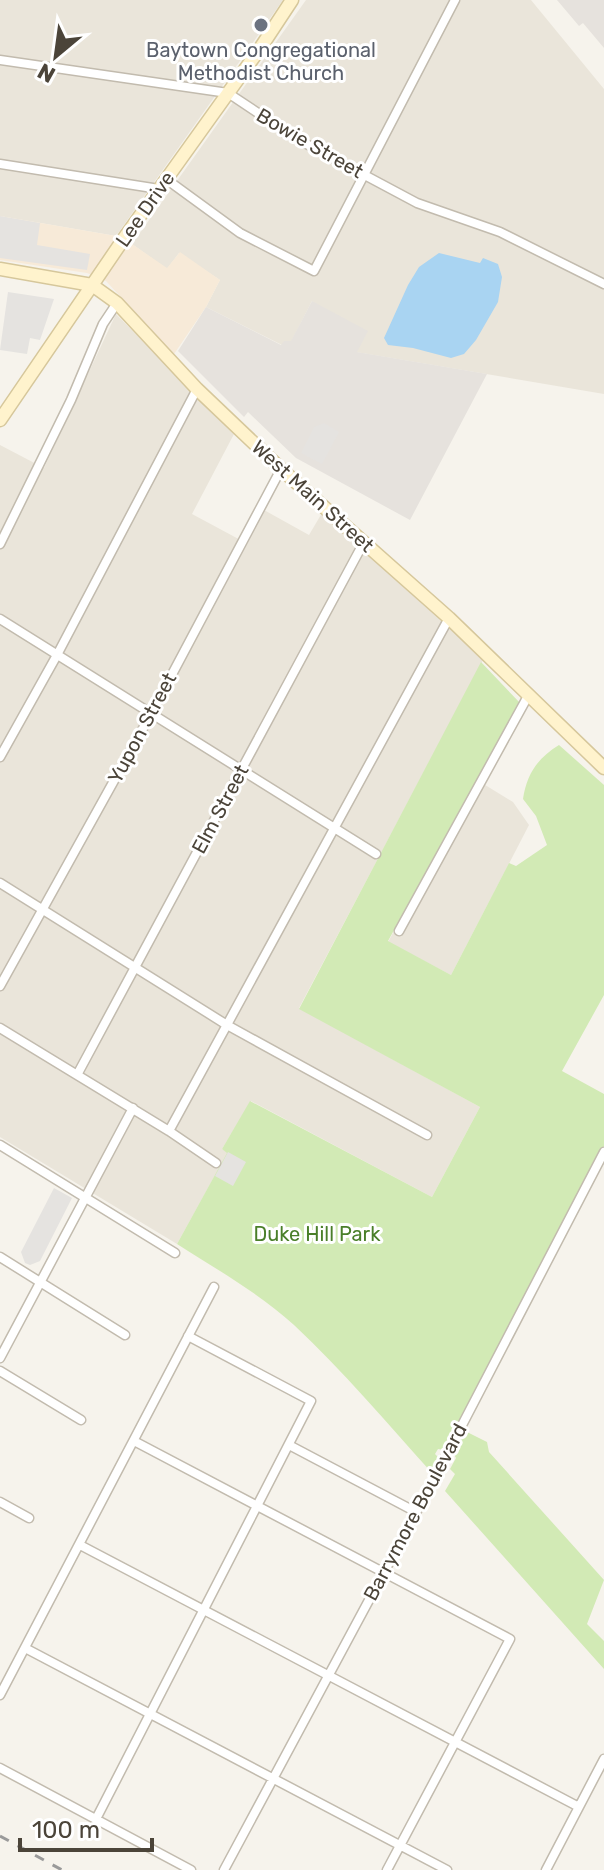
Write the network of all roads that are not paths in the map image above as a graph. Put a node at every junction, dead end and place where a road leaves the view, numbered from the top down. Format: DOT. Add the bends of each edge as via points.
graph roads {
  1 [pos="292,0"];
  2 [pos="455,0"];
  3 [pos="0,60"];
  4 [pos="228,93"];
  5 [pos="0,164"];
  6 [pos="364,175"];
  7 [pos="163,184"];
  8 [pos="0,269"];
  9 [pos="604,284"];
  10 [pos="92,285"];
  11 [pos="117,303"];
  12 [pos="197,389"];
  13 [pos="0,420"];
  14 [pos="281,469"];
  15 [pos="364,542"];
  16 [pos="0,544"];
  17 [pos="449,618"];
  18 [pos="0,619"];
  19 [pos="57,655"];
  20 [pos="528,696"];
  21 [pos="151,714"];
  22 [pos="0,757"];
  23 [pos="604,768"];
  24 [pos="242,769"];
  25 [pos="334,830"];
  26 [pos="376,854"];
  27 [pos="0,883"];
  28 [pos="43,910"];
  29 [pos="399,931"];
  30 [pos="134,967"];
  31 [pos="0,986"];
  32 [pos="227,1025"];
  33 [pos="0,1028"];
  34 [pos="77,1075"];
  35 [pos="133,1108"];
  36 [pos="169,1131"];
  37 [pos="427,1135"];
  38 [pos="0,1145"];
  39 [pos="604,1152"];
  40 [pos="216,1163"];
  41 [pos="84,1197"];
  42 [pos="175,1253"];
  43 [pos="0,1257"];
  44 [pos="40,1282"];
  45 [pos="214,1287"];
  46 [pos="125,1335"];
  47 [pos="188,1336"];
  48 [pos="0,1358"];
  49 [pos="0,1371"];
  50 [pos="81,1420"];
  51 [pos="134,1441"];
  52 [pos="289,1445"];
  53 [pos="0,1502"];
  54 [pos="258,1505"];
  55 [pos="416,1512"];
  56 [pos="29,1518"];
  57 [pos="80,1545"];
  58 [pos="384,1572"];
  59 [pos="204,1609"];
  60 [pos="25,1648"];
  61 [pos="328,1674"];
  62 [pos="0,1695"];
  63 [pos="150,1714"];
  64 [pos="456,1742"];
  65 [pos="604,1759"];
  66 [pos="0,1768"];
  67 [pos="273,1778"];
  68 [pos="579,1807"];
  69 [pos="96,1819"];
  70 [pos="400,1846"];
  71 [pos="191,1870"];
  72 [pos="224,1870"];
  73 [pos="387,1870"];
  74 [pos="447,1870"];
  75 [pos="546,1870"];
  1 -- 4 [label="main road, Lee Drive"];
  2 -- 6 [label="street"];
  3 -- 4 [label="street, Bowie Street"];
  4 -- 6 [label="street, Bowie Street"];
  4 -- 7 [label="main road, Lee Drive"];
  5 -- 7 [label="street"];
  6 -- 7 [label="street" via="314,271 240,233"];
  6 -- 9 [label="street, Bowie Street" via="417,203 500,232"];
  7 -- 10 [label="main road, Lee Drive"];
  8 -- 10 [label="main road, West Main Street"];
  10 -- 11 [label="main road, West Main Street"];
  10 -- 13 [label="main road, Lee Drive"];
  11 -- 12 [label="main road, West Main Street"];
  11 -- 16 [label="street"];
  12 -- 14 [label="main road, West Main Street"];
  12 -- 19 [label="street"];
  14 -- 15 [label="main road, West Main Street"];
  14 -- 21 [label="street, Yupon Street"];
  15 -- 17 [label="main road, West Main Street"];
  15 -- 24 [label="street, Elm Street"];
  17 -- 20 [label="main road, West Main Street"];
  17 -- 25 [label="street"];
  18 -- 19 [label="street"];
  19 -- 21 [label="street"];
  19 -- 22 [label="street"];
  20 -- 23 [label="main road, West Main Street"];
  20 -- 29 [label="street"];
  21 -- 24 [label="street"];
  21 -- 28 [label="street, Yupon Street"];
  24 -- 25 [label="street"];
  24 -- 30 [label="street, Elm Street"];
  25 -- 26 [label="street"];
  25 -- 32 [label="street"];
  27 -- 28 [label="street"];
  28 -- 30 [label="street"];
  28 -- 31 [label="street, Yupon Street"];
  30 -- 32 [label="street"];
  30 -- 34 [label="street, Elm Street"];
  32 -- 36 [label="street"];
  32 -- 37 [label="street"];
  33 -- 34 [label="street"];
  34 -- 35 [label="street"];
  35 -- 36 [label="street"];
  35 -- 41 [label="street"];
  36 -- 40 [label="street"];
  38 -- 41 [label="street"];
  39 -- 55 [label="street, Barrymore Boulevard"];
  41 -- 42 [label="street"];
  41 -- 44 [label="street"];
  43 -- 44 [label="street"];
  44 -- 46 [label="street"];
  44 -- 48 [label="street"];
  45 -- 47 [label="street"];
  47 -- 51 [label="street"];
  47 -- 52 [label="street" via="311,1401"];
  49 -- 50 [label="street"];
  51 -- 54 [label="street"];
  51 -- 57 [label="street"];
  52 -- 54 [label="street"];
  52 -- 55 [label="street"];
  53 -- 56 [label="street"];
  54 -- 58 [label="street"];
  54 -- 59 [label="street"];
  55 -- 58 [label="street, Barrymore Boulevard"];
  57 -- 59 [label="street"];
  57 -- 60 [label="street"];
  58 -- 61 [label="street, Barrymore Boulevard"];
  58 -- 64 [label="street" via="510,1639"];
  59 -- 61 [label="street"];
  59 -- 63 [label="street"];
  60 -- 62 [label="street"];
  60 -- 63 [label="street"];
  61 -- 64 [label="street"];
  61 -- 67 [label="street, Barrymore Boulevard"];
  63 -- 67 [label="street"];
  63 -- 69 [label="street"];
  64 -- 68 [label="street"];
  64 -- 70 [label="street"];
  65 -- 68 [label="street"];
  66 -- 69 [label="street"];
  67 -- 70 [label="street"];
  67 -- 72 [label="street, Barrymore Boulevard"];
  68 -- 75 [label="street"];
  69 -- 71 [label="street"];
  70 -- 73 [label="street"];
  70 -- 74 [label="street"];
}
